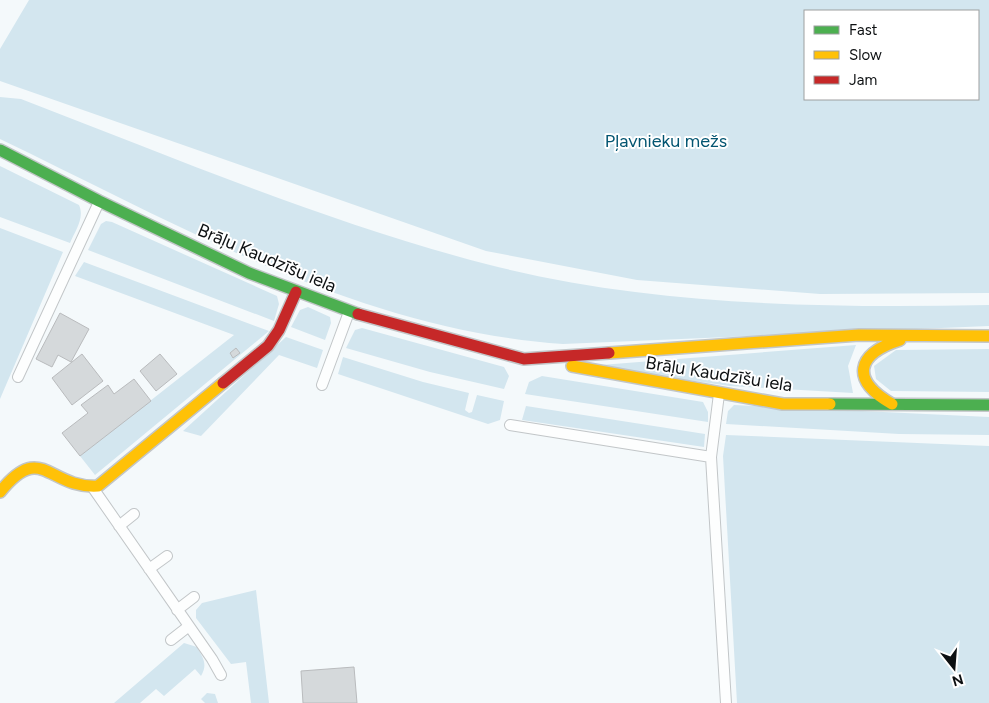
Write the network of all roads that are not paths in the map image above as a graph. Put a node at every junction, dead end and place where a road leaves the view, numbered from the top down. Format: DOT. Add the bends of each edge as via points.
graph roads {
  1 [pos="0,150"];
  2 [pos="99,202"];
  3 [pos="296,292"];
  4 [pos="349,311"];
  5 [pos="989,336"];
  6 [pos="910,337"];
  7 [pos="534,359"];
  8 [pos="18,377"];
  9 [pos="322,385"];
  10 [pos="719,393"];
  11 [pos="892,404"];
  12 [pos="989,405"];
  13 [pos="510,425"];
  14 [pos="711,457"];
  15 [pos="92,488"];
  16 [pos="0,492"];
  17 [pos="134,514"];
  18 [pos="119,526"];
  19 [pos="167,556"];
  20 [pos="149,569"];
  21 [pos="194,597"];
  22 [pos="177,610"];
  23 [pos="188,626"];
  24 [pos="171,640"];
  25 [pos="221,675"];
  26 [pos="726,703"];
  1 -- 2 [label="street, Brāļu Kaudzīšu iela"];
  2 -- 3 [label="street, Brāļu Kaudzīšu iela"];
  2 -- 8 [label="lane"];
  3 -- 4 [label="street, Brāļu Kaudzīšu iela"];
  3 -- 15 [label="street" via="275,338 260,354"];
  4 -- 7 [label="street, Brāļu Kaudzīšu iela" via="524,359"];
  4 -- 9 [label="lane"];
  5 -- 6 [label="street, Brāļu Kaudzīšu iela"];
  6 -- 7 [label="street, Brāļu Kaudzīšu iela" via="852,335"];
  6 -- 11 [label="street" via="879,346 864,362 863,372 870,389"];
  7 -- 10 [label="street, Brāļu Kaudzīšu iela"];
  10 -- 11 [label="street, Brāļu Kaudzīšu iela" via="783,404"];
  10 -- 14 [label="lane"];
  11 -- 12 [label="street, Brāļu Kaudzīšu iela"];
  13 -- 14 [label="lane"];
  14 -- 26 [label="lane"];
  15 -- 16 [label="street" via="34,466 22,469"];
  15 -- 18 [label="lane"];
  17 -- 18 [label="lane"];
  18 -- 20 [label="lane"];
  19 -- 20 [label="lane"];
  20 -- 22 [label="lane"];
  21 -- 22 [label="lane"];
  22 -- 23 [label="lane"];
  23 -- 24 [label="lane"];
  23 -- 25 [label="lane"];
}
